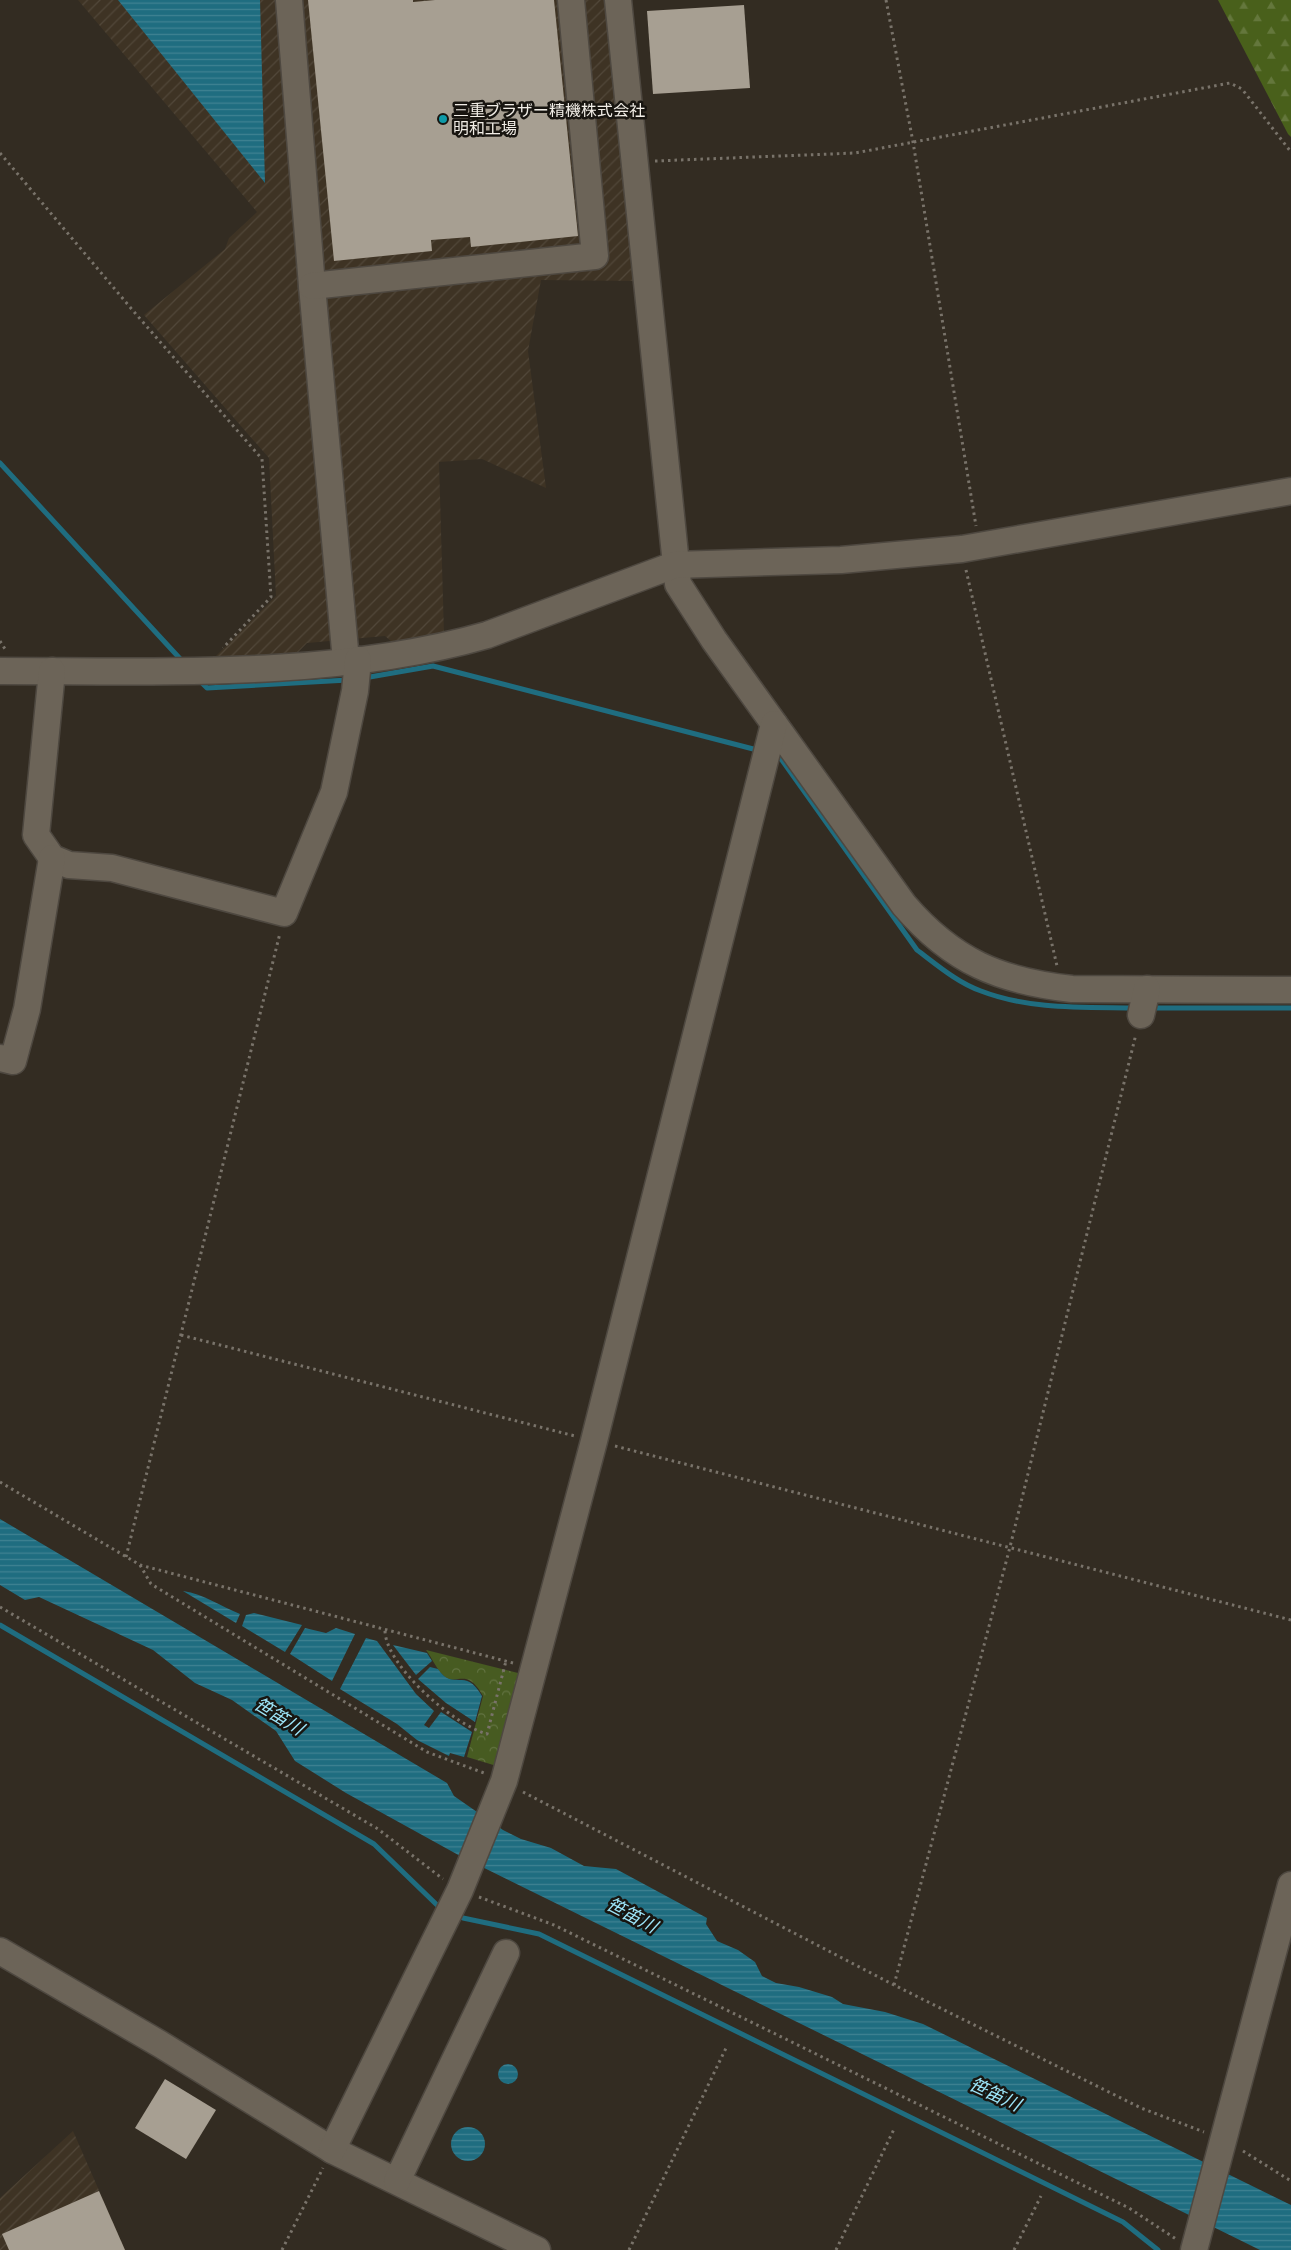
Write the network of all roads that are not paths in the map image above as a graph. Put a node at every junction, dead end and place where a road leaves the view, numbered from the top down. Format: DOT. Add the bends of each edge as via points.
graph roads {
  1 [pos="289,0"];
  2 [pos="571,0"];
  3 [pos="618,0"];
  4 [pos="312,286"];
  5 [pos="1291,491"];
  6 [pos="674,565"];
  7 [pos="52,671"];
  8 [pos="354,671"];
  9 [pos="0,672"];
  10 [pos="769,743"];
  11 [pos="52,858"];
  12 [pos="1291,990"];
  13 [pos="0,1058"];
  14 [pos="1291,1886"];
  15 [pos="0,1952"];
  16 [pos="506,1954"];
  17 [pos="332,2150"];
  18 [pos="397,2181"];
  19 [pos="1185,2245"];
  20 [pos="537,2250"];
  1 -- 4 [label="street"];
  2 -- 4 [label="street" via="595,256"];
  3 -- 6 [label="street" via="670,492"];
  4 -- 8 [label="street"];
  5 -- 6 [label="street" via="970,547 850,559"];
  6 -- 8 [label="street" via="487,635"];
  6 -- 10 [label="street" via="682,592"];
  7 -- 8 [label="street" via="283,667"];
  7 -- 9 [label="street"];
  7 -- 11 [label="street" via="36,835"];
  8 -- 11 [label="street" via="334,792 284,913 112,868 69,866"];
  10 -- 12 [label="street" via="931,933 960,955 993,972 1038,985 1144,1002"];
  10 -- 17 [label="street" via="594,1441 503,1784 460,1890"];
  11 -- 13 [label="street" via="27,1009 12,1061"];
  14 -- 19 [label="street" via="1224,2140"];
  15 -- 17 [label="street" via="160,2044"];
  16 -- 18 [label="street"];
  17 -- 18 [label="street"];
  18 -- 20 [label="street"];
}
